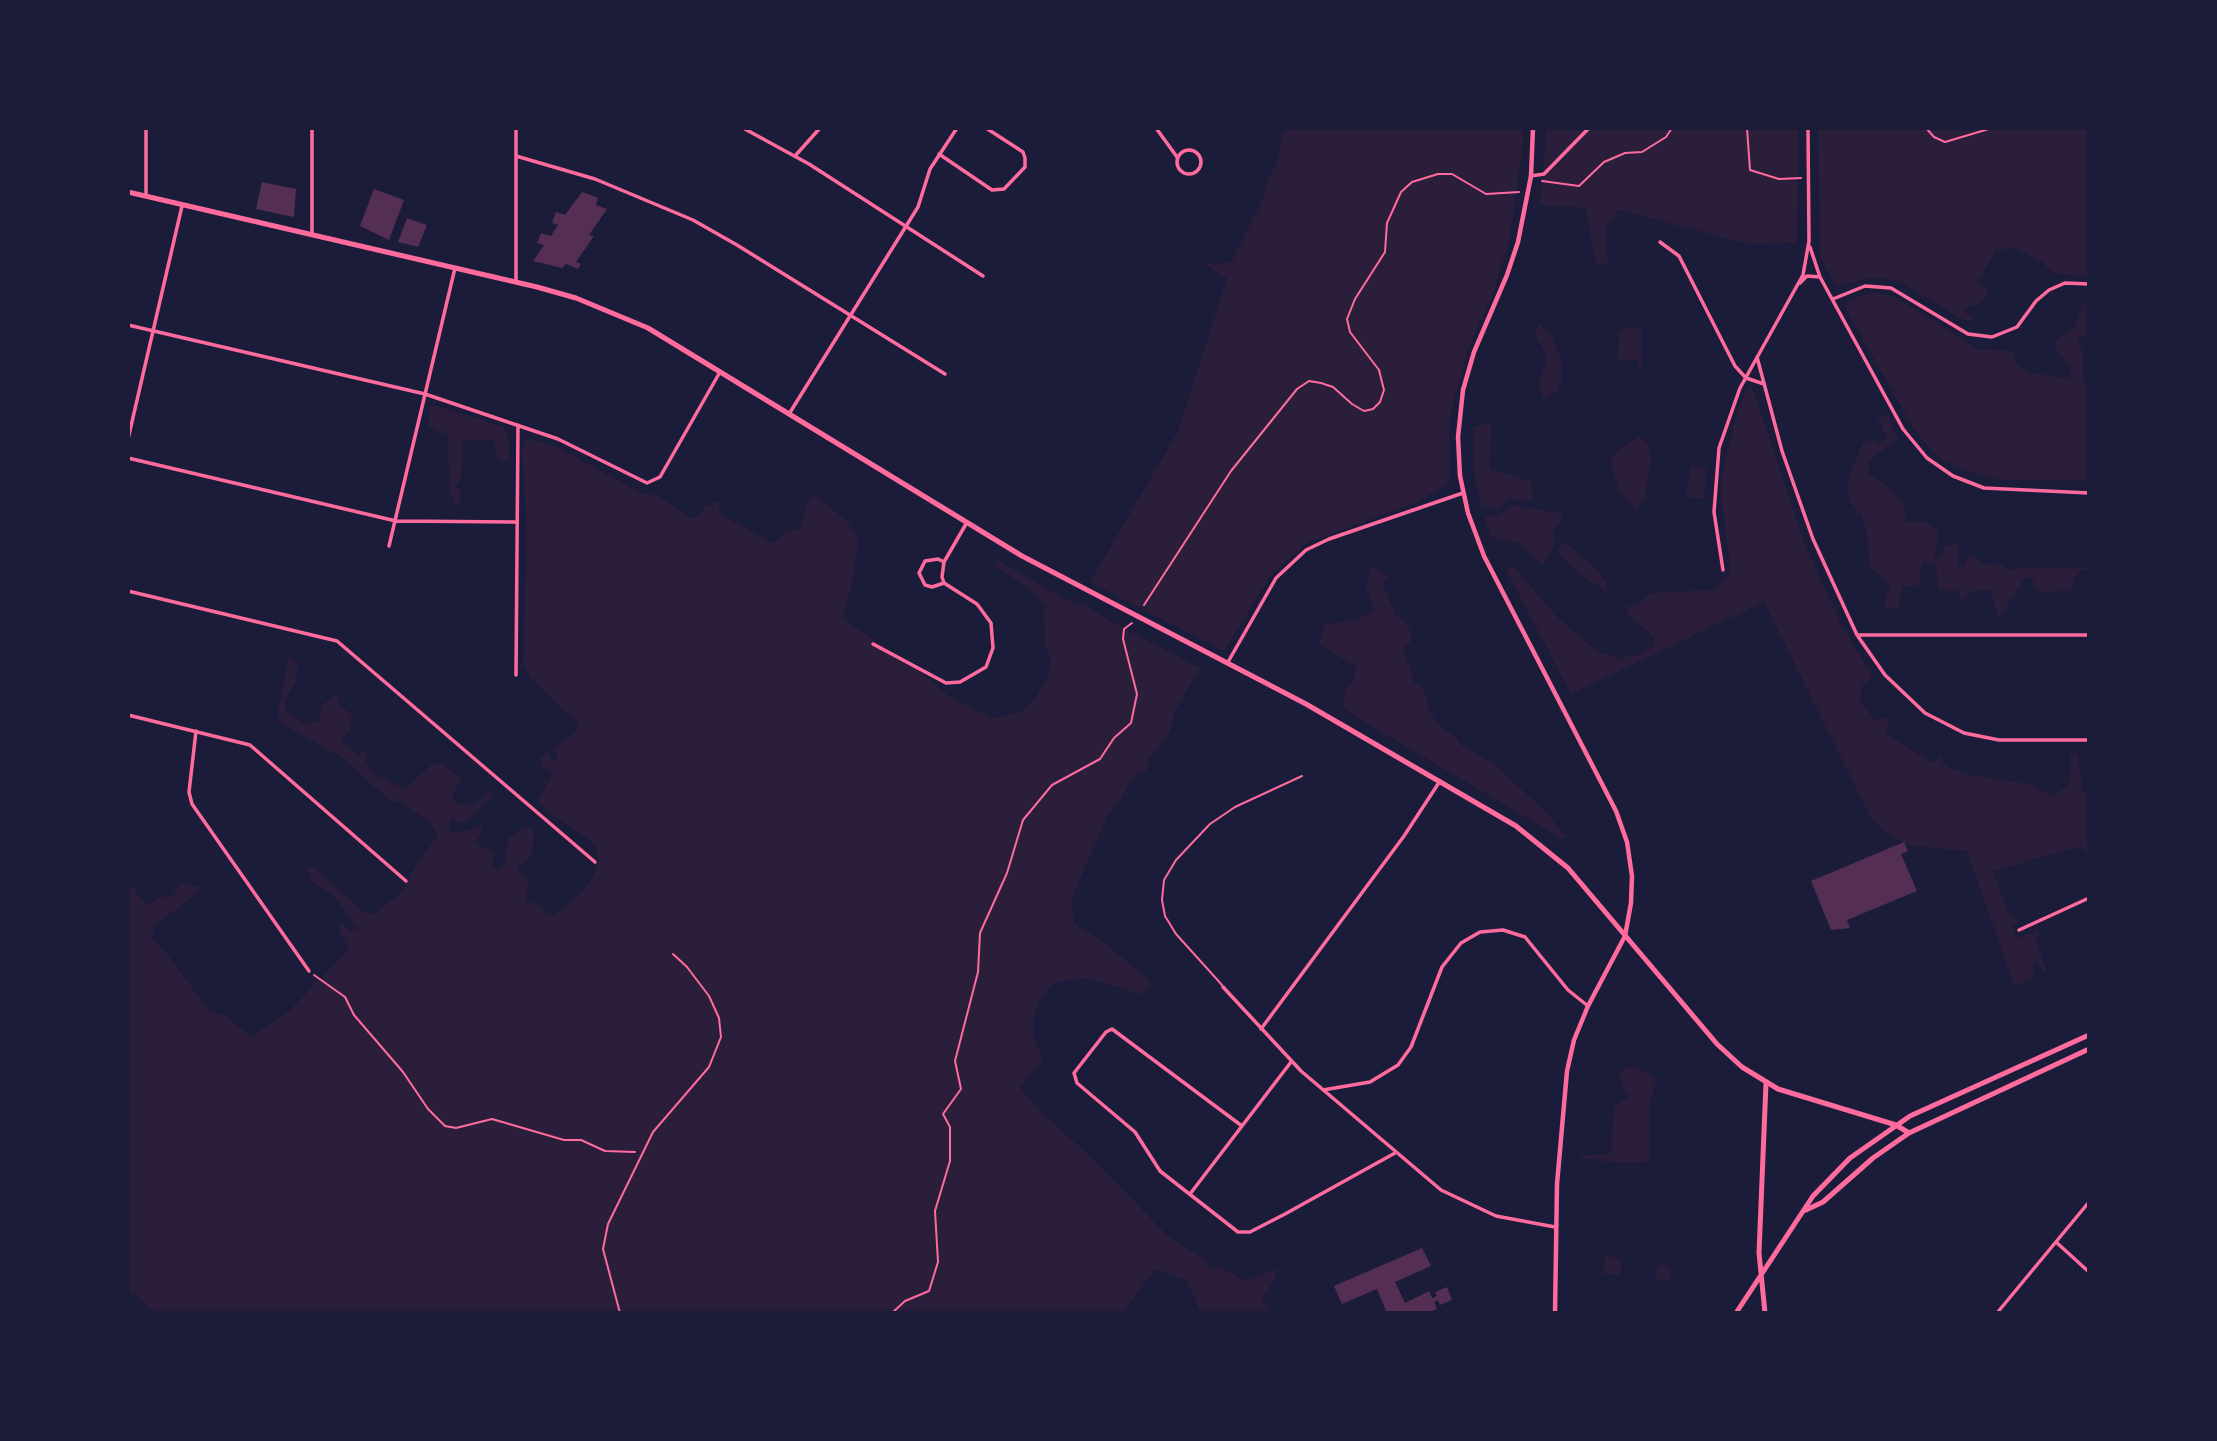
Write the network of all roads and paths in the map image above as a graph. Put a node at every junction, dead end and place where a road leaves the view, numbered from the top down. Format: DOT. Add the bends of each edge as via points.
graph roads {
  1 [pos="146,128"];
  2 [pos="312,128"];
  3 [pos="516,128"];
  4 [pos="743,128"];
  5 [pos="820,128"];
  6 [pos="957,128"];
  7 [pos="986,128"];
  8 [pos="1156,128"];
  9 [pos="1533,128"];
  10 [pos="1589,128"];
  11 [pos="1672,128"];
  12 [pos="1747,128"];
  13 [pos="1808,128"];
  14 [pos="1926,128"];
  15 [pos="1992,128"];
  16 [pos="939,154"];
  17 [pos="516,156"];
  18 [pos="795,156"];
  19 [pos="1177,157"];
  20 [pos="1531,176"];
  21 [pos="1801,178"];
  22 [pos="1541,181"];
  23 [pos="128,192"];
  24 [pos="1518,192"];
  25 [pos="146,197"];
  26 [pos="182,205"];
  27 [pos="905,227"];
  28 [pos="312,235"];
  29 [pos="1809,241"];
  30 [pos="1660,242"];
  31 [pos="455,268"];
  32 [pos="983,276"];
  33 [pos="1820,277"];
  34 [pos="516,282"];
  35 [pos="2089,284"];
  36 [pos="1798,285"];
  37 [pos="1833,299"];
  38 [pos="851,316"];
  39 [pos="128,326"];
  40 [pos="153,331"];
  41 [pos="1757,357"];
  42 [pos="720,372"];
  43 [pos="945,374"];
  44 [pos="1746,378"];
  45 [pos="1764,384"];
  46 [pos="425,394"];
  47 [pos="789,414"];
  48 [pos="518,425"];
  49 [pos="128,439"];
  50 [pos="128,458"];
  51 [pos="1462,493"];
  52 [pos="2089,493"];
  53 [pos="396,521"];
  54 [pos="515,522"];
  55 [pos="966,524"];
  56 [pos="389,546"];
  57 [pos="944,562"];
  58 [pos="1723,570"];
  59 [pos="944,583"];
  60 [pos="128,591"];
  61 [pos="1144,606"];
  62 [pos="1132,622"];
  63 [pos="1857,635"];
  64 [pos="2089,635"];
  65 [pos="873,644"];
  66 [pos="1228,662"];
  67 [pos="516,676"];
  68 [pos="128,715"];
  69 [pos="196,730"];
  70 [pos="2089,740"];
  71 [pos="1302,776"];
  72 [pos="1440,781"];
  73 [pos="595,862"];
  74 [pos="406,881"];
  75 [pos="2089,898"];
  76 [pos="2019,930"];
  77 [pos="1625,936"];
  78 [pos="673,954"];
  79 [pos="309,971"];
  80 [pos="1223,987"];
  81 [pos="1588,1006"];
  82 [pos="1260,1030"];
  83 [pos="2089,1035"];
  84 [pos="2089,1049"];
  85 [pos="1291,1061"];
  86 [pos="1766,1083"];
  87 [pos="1323,1090"];
  88 [pos="1896,1125"];
  89 [pos="1242,1126"];
  90 [pos="1909,1133"];
  91 [pos="1395,1153"];
  92 [pos="641,1155"];
  93 [pos="1191,1194"];
  94 [pos="2089,1202"];
  95 [pos="1806,1210"];
  96 [pos="1555,1227"];
  97 [pos="2056,1242"];
  98 [pos="2089,1272"];
  99 [pos="1760,1276"];
  100 [pos="620,1313"];
  101 [pos="892,1313"];
  102 [pos="1555,1313"];
  103 [pos="1736,1313"];
  104 [pos="1765,1313"];
  105 [pos="1997,1313"];
  1 -- 25 [label="street"];
  2 -- 28 [label="street"];
  3 -- 17 [label="street"];
  4 -- 18 [label="street"];
  5 -- 18 [label="street"];
  6 -- 16 [label="street"];
  7 -- 16 [label="street" via="1023,152 1025,158 1025,167 1004,189 992,190"];
  8 -- 19 [label="street"];
  9 -- 20 [label="street"];
  10 -- 20 [label="street" via="1544,174"];
  11 -- 22 [label="path" via="1642,152 1604,162 1579,186"];
  12 -- 21 [label="path" via="1750,170 1786,180"];
  13 -- 29 [label="street"];
  14 -- 15 [label="path" via="1945,142"];
  16 -- 27 [label="street"];
  17 -- 34 [label="street"];
  17 -- 38 [label="street" via="595,178 678,213"];
  18 -- 27 [label="street"];
  19 -- 19 [label="street" via="1185,174 1197,172 1201,165 1195,151 1183,151"];
  20 -- 51 [label="street" via="1514,257 1463,390 1458,445"];
  23 -- 25 [label="main road"];
  24 -- 61 [label="path" via="1480,192 1452,174 1412,183 1401,192 1387,223 1385,252 1355,299 1348,319 1350,332 1380,370 1384,390 1380,402 1364,411 1321,383 1309,381 1297,389 1231,471"];
  25 -- 26 [label="main road"];
  26 -- 28 [label="main road"];
  26 -- 40 [label="street"];
  27 -- 32 [label="street"];
  27 -- 38 [label="street"];
  28 -- 31 [label="main road"];
  29 -- 33 [label="street"];
  29 -- 36 [label="street"];
  30 -- 44 [label="street" via="1679,256 1735,366"];
  31 -- 34 [label="main road"];
  31 -- 46 [label="street"];
  33 -- 36 [label="street" via="1807,276"];
  33 -- 37 [label="street"];
  34 -- 42 [label="main road" via="627,318"];
  35 -- 37 [label="street" via="2054,287 2036,301 2017,327 1987,337 1963,331 1891,288 1865,286"];
  36 -- 41 [label="street"];
  37 -- 52 [label="street" via="1906,434 1937,466 1965,482 1991,489"];
  38 -- 43 [label="street"];
  38 -- 47 [label="street"];
  39 -- 40 [label="street"];
  40 -- 46 [label="street"];
  40 -- 49 [label="street"];
  41 -- 44 [label="street"];
  41 -- 45 [label="street"];
  42 -- 47 [label="main road"];
  42 -- 48 [label="street" via="660,477 647,483 567,443"];
  44 -- 45 [label="street"];
  44 -- 58 [label="street" via="1728,416 1715,477 1714,522"];
  45 -- 63 [label="street" via="1801,508"];
  46 -- 48 [label="street"];
  46 -- 53 [label="street"];
  47 -- 55 [label="main road"];
  48 -- 54 [label="street"];
  50 -- 53 [label="street"];
  51 -- 66 [label="street" via="1329,539 1301,554 1272,584"];
  51 -- 77 [label="street" via="1488,563 1622,825 1632,876"];
  53 -- 54 [label="street"];
  53 -- 56 [label="street"];
  54 -- 67 [label="street"];
  55 -- 57 [label="street"];
  55 -- 66 [label="main road" via="1080,589"];
  57 -- 59 [label="street"];
  57 -- 59 [label="street" via="925,561 919,573 932,587"];
  59 -- 65 [label="street" via="978,604 991,623 993,648 986,667 946,683"];
  60 -- 73 [label="street" via="338,641"];
  62 -- 101 [label="path" via="1124,629 1123,639 1138,694 1131,723 1100,759 1052,785 1023,820 981,933 978,972 955,1061 961,1093 943,1114 950,1127 950,1161 935,1212 938,1262 929,1291 905,1301"];
  63 -- 64 [label="street"];
  63 -- 70 [label="street" via="1902,694 1955,729 1992,739"];
  66 -- 72 [label="main road"];
  68 -- 69 [label="street"];
  69 -- 74 [label="street" via="253,746"];
  69 -- 79 [label="street" via="191,804"];
  71 -- 80 [label="lane" via="1235,807 1210,824 1164,880 1162,900 1175,933"];
  72 -- 77 [label="main road" via="1548,849"];
  72 -- 82 [label="street"];
  75 -- 76 [label="street"];
  77 -- 81 [label="street"];
  77 -- 86 [label="main road" via="1717,1044"];
  78 -- 92 [label="lane" via="713,1003 721,1037 709,1067 653,1132"];
  79 -- 92 [label="path" via="345,997 354,1015 445,1126 456,1128 492,1119 564,1140 581,1140 606,1151"];
  80 -- 82 [label="street"];
  81 -- 87 [label="street" via="1568,990 1528,939 1508,930 1480,932 1461,943 1442,967 1413,1043 1398,1065 1370,1082"];
  81 -- 96 [label="street" via="1567,1071"];
  82 -- 85 [label="street"];
  83 -- 88 [label="main road"];
  84 -- 90 [label="main road"];
  85 -- 87 [label="street"];
  85 -- 89 [label="street"];
  86 -- 88 [label="main road"];
  86 -- 99 [label="main road"];
  87 -- 91 [label="street"];
  88 -- 90 [label="main road"];
  88 -- 95 [label="main road" via="1827,1179"];
  89 -- 93 [label="street"];
  89 -- 93 [label="street" via="1112,1029 1106,1032 1074,1077 1135,1132 1160,1171"];
  90 -- 95 [label="main road" via="1823,1202"];
  91 -- 93 [label="street" via="1247,1233 1236,1231"];
  91 -- 96 [label="street" via="1472,1208 1512,1221"];
  92 -- 100 [label="lane" via="608,1224 603,1249"];
  94 -- 97 [label="street"];
  95 -- 99 [label="main road"];
  96 -- 102 [label="street"];
  97 -- 98 [label="street"];
  97 -- 105 [label="street"];
  99 -- 103 [label="main road"];
  99 -- 104 [label="main road"];
}
